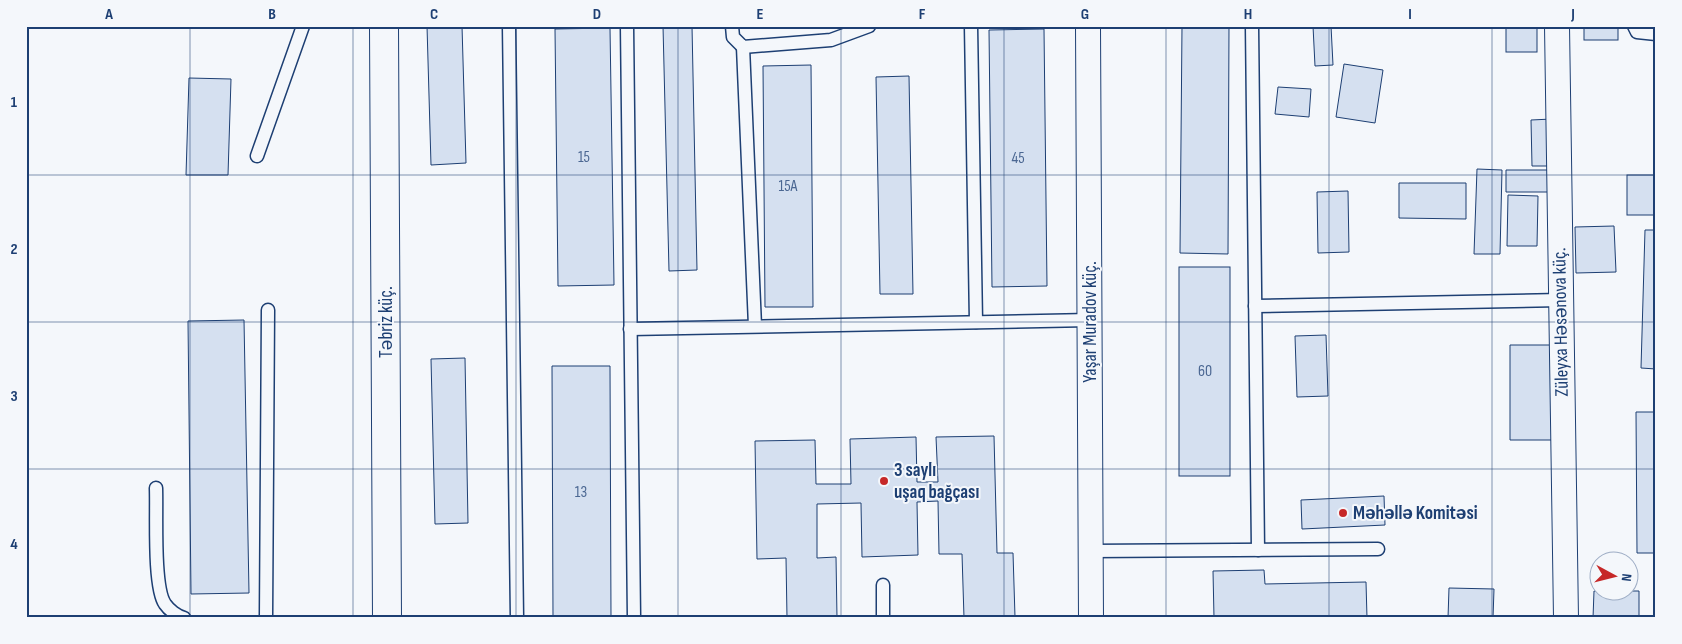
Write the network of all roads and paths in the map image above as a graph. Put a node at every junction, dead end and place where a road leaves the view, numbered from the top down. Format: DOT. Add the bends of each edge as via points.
graph roads {
  1 [pos="303,26"];
  2 [pos="384,26"];
  3 [pos="509,26"];
  4 [pos="627,26"];
  5 [pos="732,26"];
  6 [pos="869,26"];
  7 [pos="972,26"];
  8 [pos="1088,26"];
  9 [pos="1252,26"];
  10 [pos="1557,26"];
  11 [pos="1634,26"];
  12 [pos="1656,34"];
  13 [pos="743,47"];
  14 [pos="257,156"];
  15 [pos="1561,300"];
  16 [pos="1255,306"];
  17 [pos="268,310"];
  18 [pos="1090,320"];
  19 [pos="976,322"];
  20 [pos="755,326"];
  21 [pos="630,329"];
  22 [pos="156,488"];
  23 [pos="1378,549"];
  24 [pos="1258,550"];
  25 [pos="1090,551"];
  26 [pos="882,585"];
  27 [pos="184,618"];
  28 [pos="266,618"];
  29 [pos="387,618"];
  30 [pos="517,618"];
  31 [pos="634,618"];
  32 [pos="883,618"];
  33 [pos="1091,618"];
  34 [pos="1566,618"];
  1 -- 14 [label="lane"];
  2 -- 29 [label="main road, Təbriz küç."];
  3 -- 30 [label="lane"];
  4 -- 21 [label="lane"];
  5 -- 13 [label="lane" via="733,37"];
  6 -- 13 [label="lane" via="831,40"];
  7 -- 19 [label="lane"];
  8 -- 18 [label="street, Yaşar Muradov küç."];
  9 -- 16 [label="lane"];
  10 -- 15 [label="street, Züleyxa Həsənova küç."];
  11 -- 12 [label="lane" via="1637,32"];
  13 -- 20 [label="lane"];
  15 -- 16 [label="lane"];
  15 -- 34 [label="street, Züleyxa Həsənova küç."];
  16 -- 24 [label="lane"];
  17 -- 28 [label="lane"];
  18 -- 19 [label="lane"];
  18 -- 25 [label="street, Yaşar Muradov küç."];
  19 -- 20 [label="lane"];
  20 -- 21 [label="lane"];
  21 -- 31 [label="lane"];
  22 -- 27 [label="lane" via="159,584 165,604"];
  23 -- 24 [label="lane"];
  24 -- 25 [label="lane"];
  25 -- 33 [label="street, Yaşar Muradov küç."];
  26 -- 32 [label="lane"];
}
